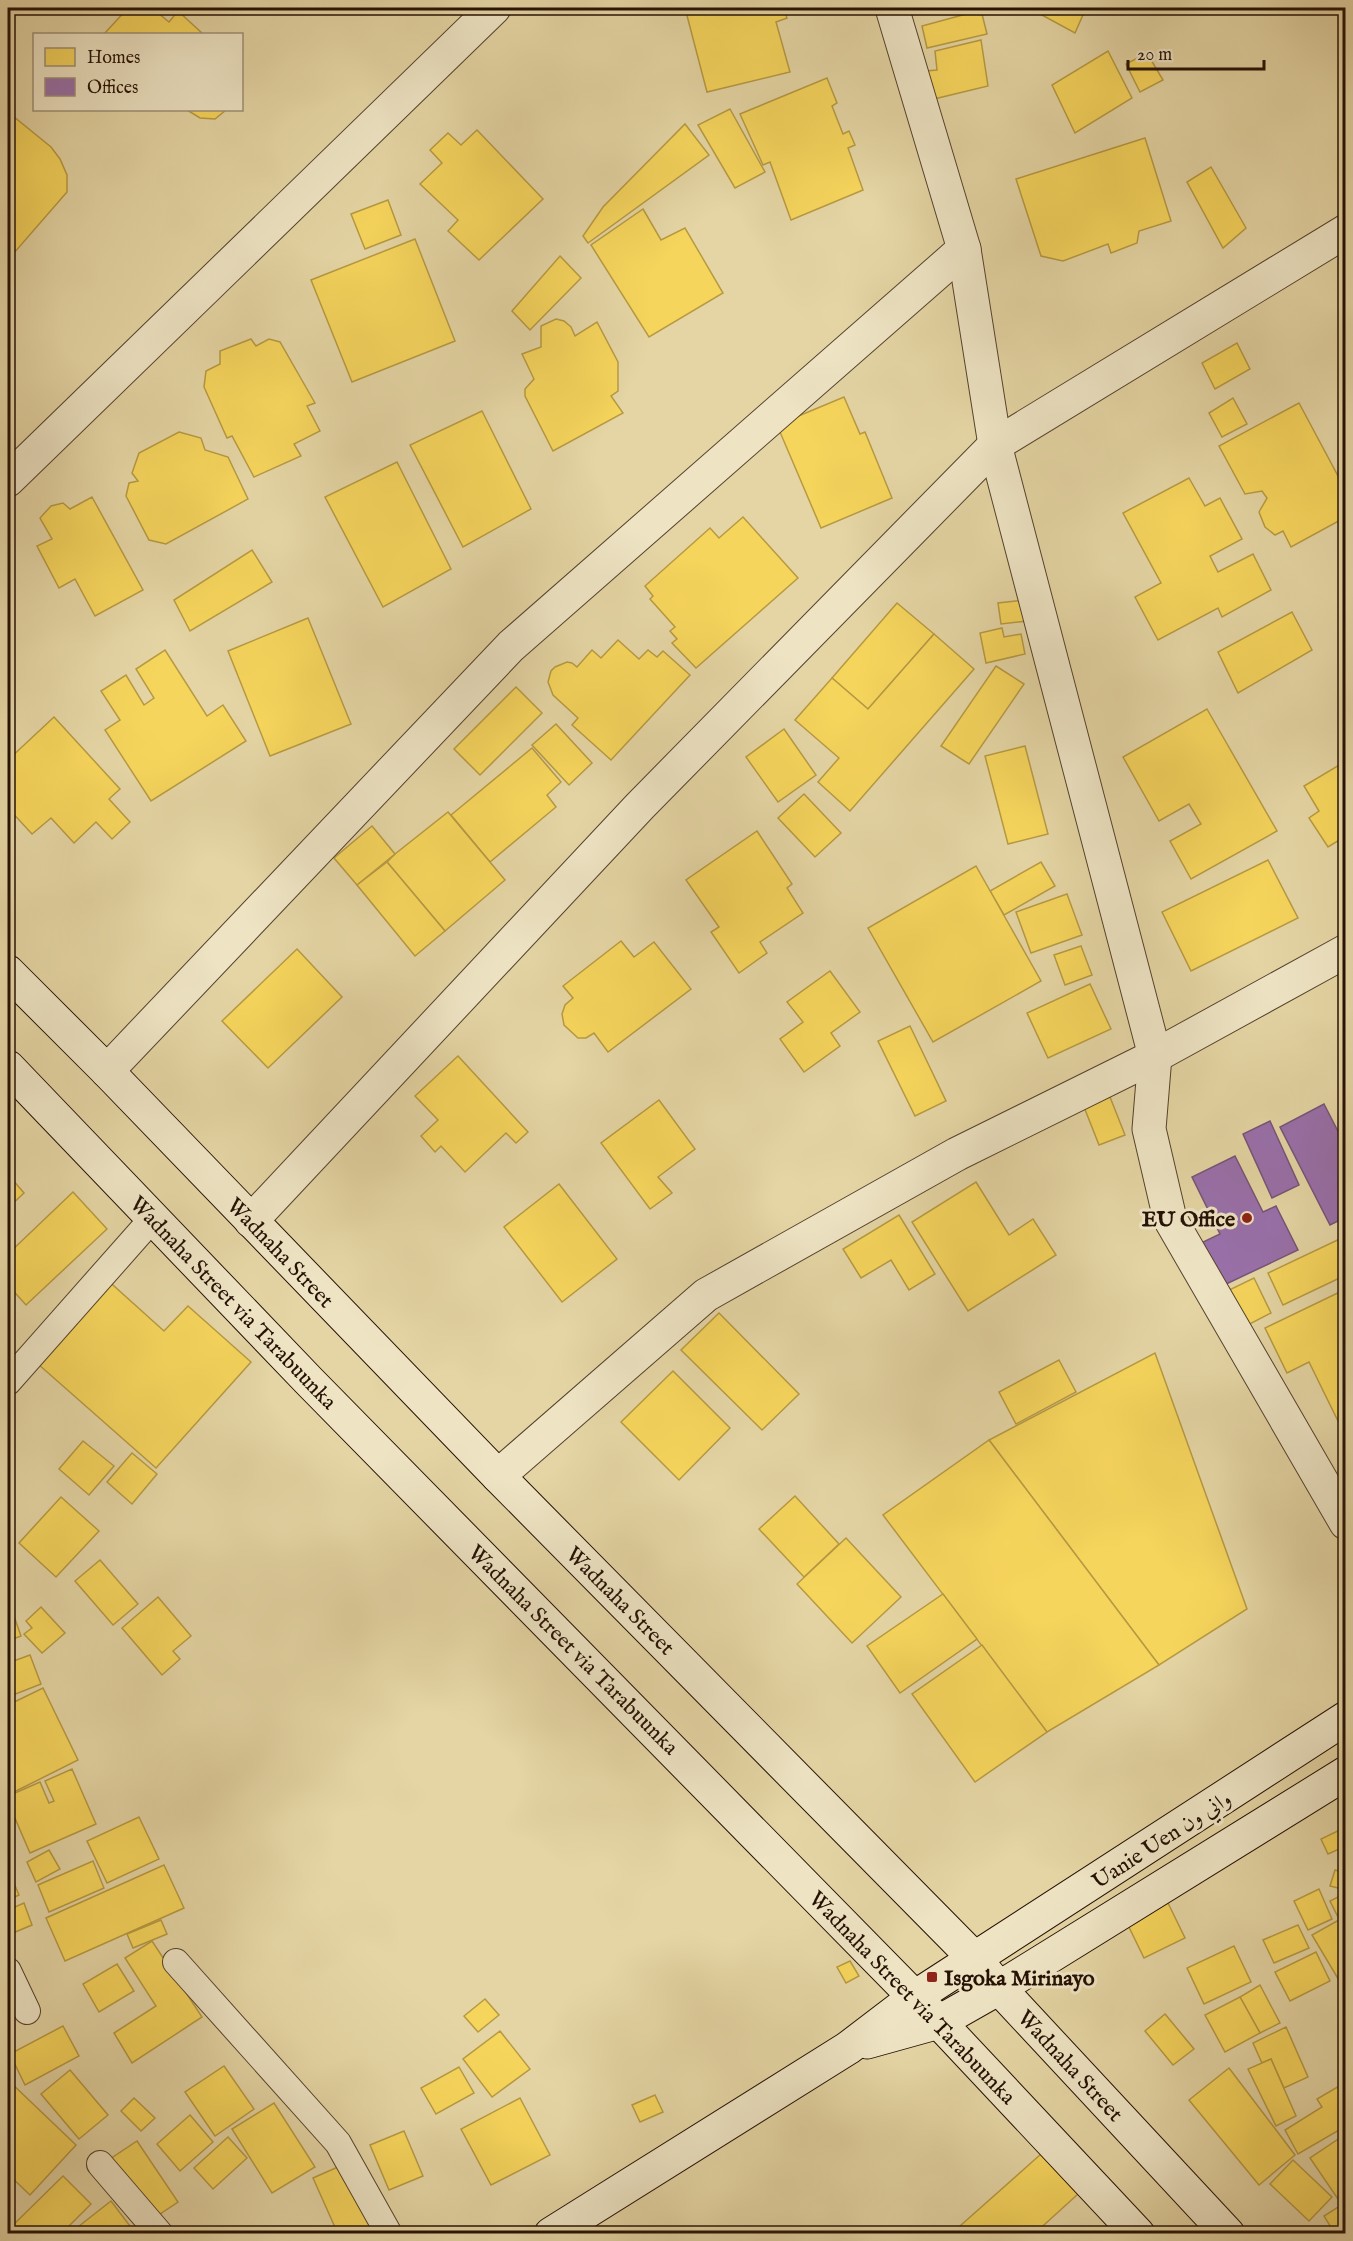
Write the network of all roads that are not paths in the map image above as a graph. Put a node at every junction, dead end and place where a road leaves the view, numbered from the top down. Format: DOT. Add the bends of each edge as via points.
graph roads {
  1 [pos="494,8"];
  2 [pos="892,8"];
  3 [pos="1346,231"];
  4 [pos="964,249"];
  5 [pos="995,445"];
  6 [pos="8,480"];
  7 [pos="1346,951"];
  8 [pos="8,972"];
  9 [pos="1155,1056"];
  10 [pos="8,1067"];
  11 [pos="107,1071"];
  12 [pos="153,1218"];
  13 [pos="251,1221"];
  14 [pos="8,1382"];
  15 [pos="498,1476"];
  16 [pos="1346,1523"];
  17 [pos="1346,1718"];
  18 [pos="1346,1773"];
  19 [pos="976,1960"];
  20 [pos="176,1962"];
  21 [pos="8,1971"];
  22 [pos="999,1988"];
  23 [pos="915,1997"];
  24 [pos="27,2011"];
  25 [pos="939,2022"];
  26 [pos="848,2048"];
  27 [pos="100,2164"];
  28 [pos="160,2234"];
  29 [pos="389,2234"];
  30 [pos="551,2234"];
  31 [pos="1138,2234"];
  32 [pos="1228,2234"];
  1 -- 6 [label="street"];
  2 -- 4 [label="street"];
  3 -- 5 [label="street"];
  4 -- 5 [label="street"];
  4 -- 11 [label="street" via="511,646"];
  5 -- 9 [label="street"];
  5 -- 13 [label="street" via="640,806"];
  7 -- 9 [label="street"];
  8 -- 11 [label="street, Wadnaha Street"];
  9 -- 15 [label="street" via="957,1154 706,1295"];
  9 -- 16 [label="street" via="1149,1129 1170,1219"];
  10 -- 12 [label="street, Wadnaha Street via Tarabuunka"];
  11 -- 13 [label="street, Wadnaha Street"];
  12 -- 14 [label="lane"];
  12 -- 23 [label="street, Wadnaha Street via Tarabuunka"];
  13 -- 15 [label="street, Wadnaha Street"];
  15 -- 19 [label="street, Wadnaha Street"];
  17 -- 19 [label="street, Uanie Uen واني ون"];
  18 -- 22 [label="street, Uanie Uen واني ون"];
  19 -- 22 [label="street, Wadnaha Street"];
  19 -- 23 [label="street, Uanie Uen واني ون"];
  20 -- 29 [label="lane" via="338,2143"];
  21 -- 24 [label="lane"];
  22 -- 25 [label="street, Uanie Uen واني ون"];
  22 -- 32 [label="street, Wadnaha Street"];
  23 -- 25 [label="street, Wadnaha Street via Tarabuunka"];
  23 -- 26 [label="street, Uanie Uen واني ون"];
  25 -- 26 [label="street, Uanie Uen واني ون"];
  25 -- 31 [label="street, Wadnaha Street via Tarabuunka"];
  26 -- 30 [label="street"];
  27 -- 28 [label="lane"];
}
